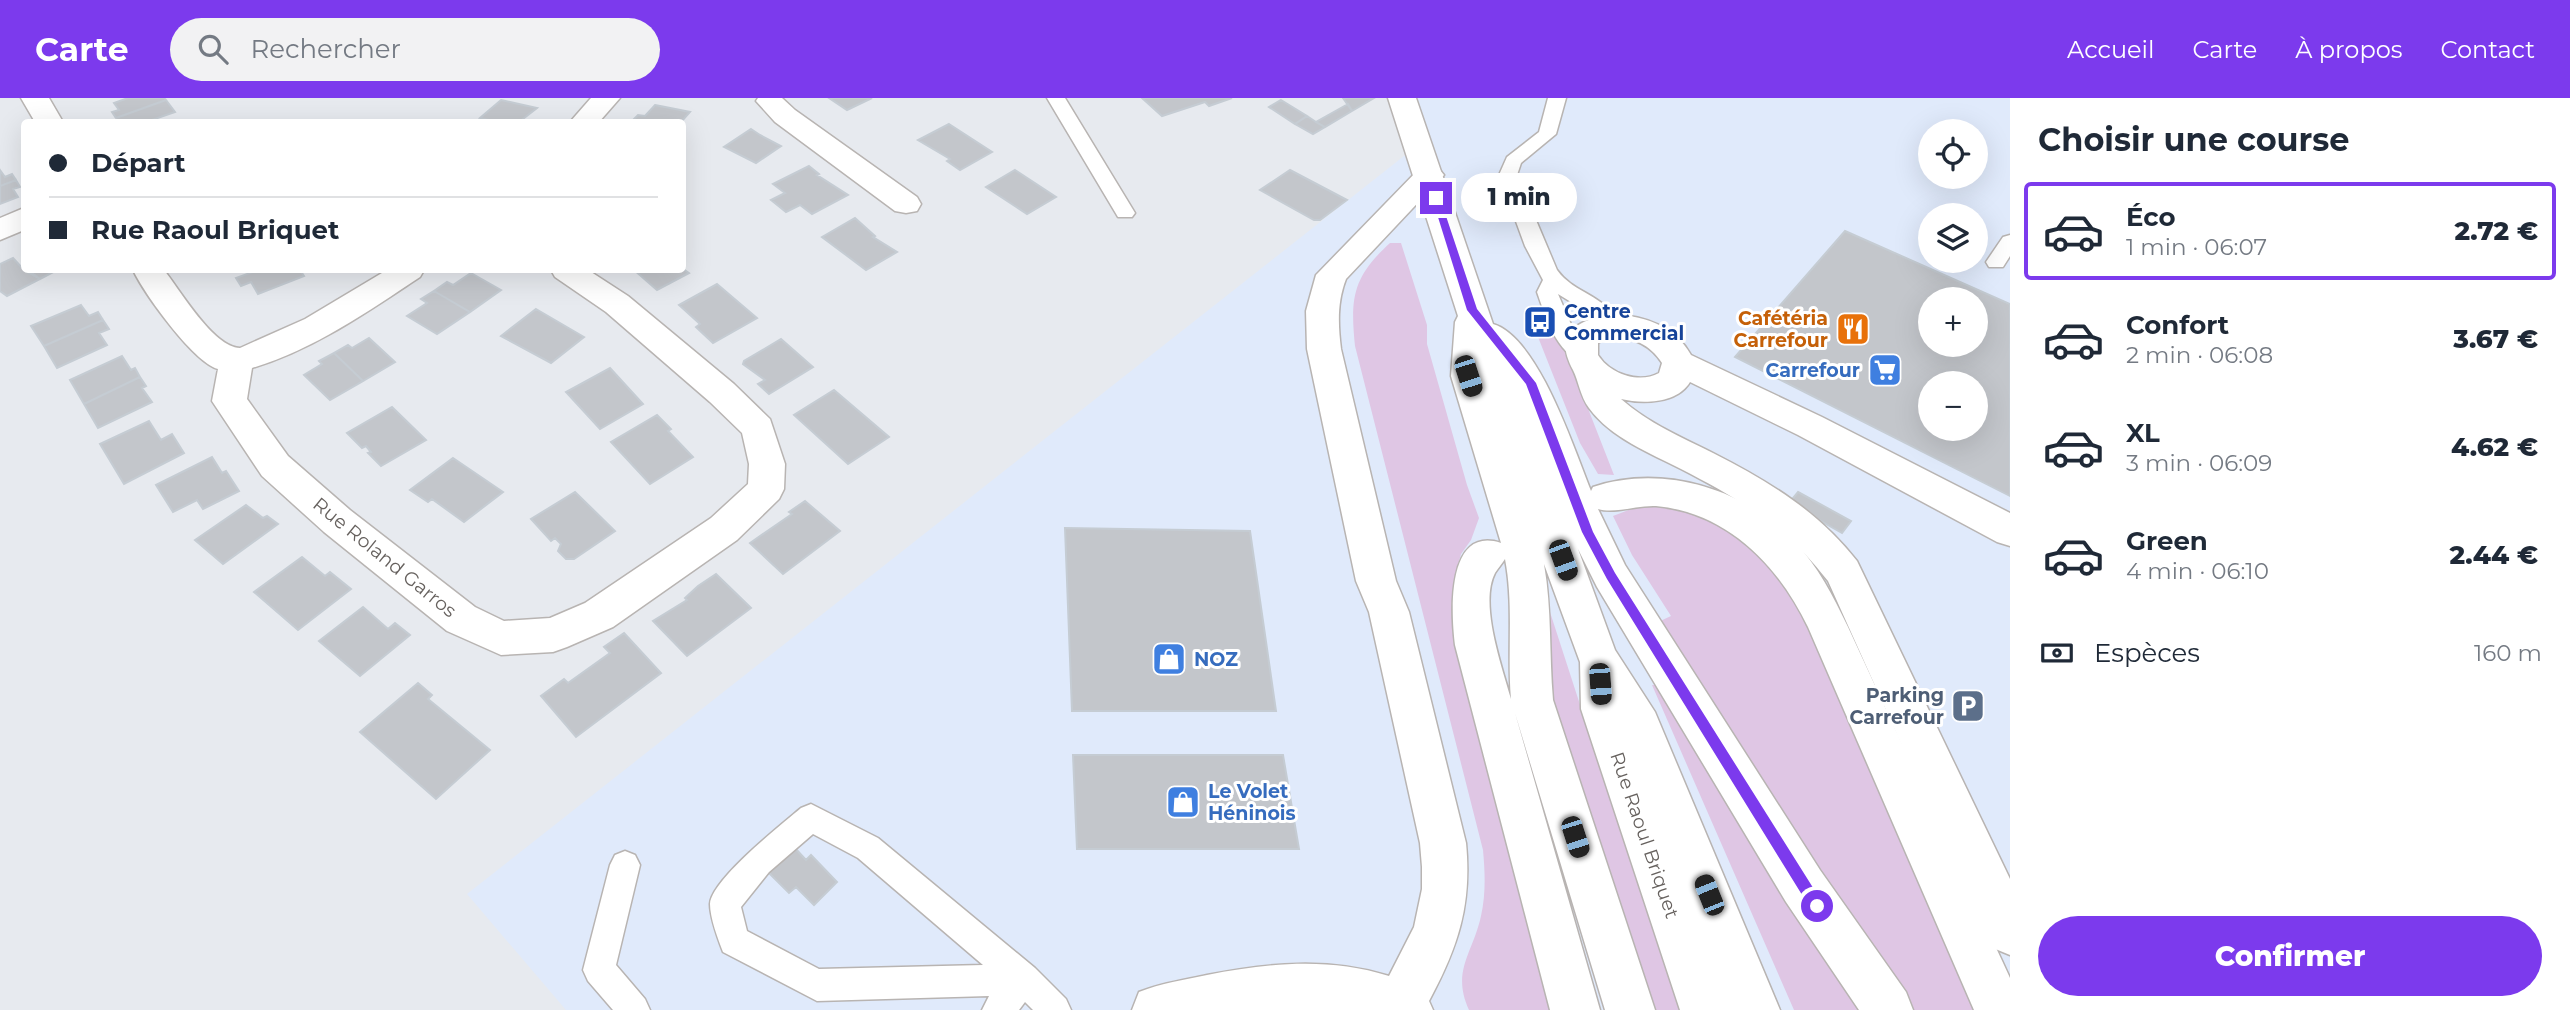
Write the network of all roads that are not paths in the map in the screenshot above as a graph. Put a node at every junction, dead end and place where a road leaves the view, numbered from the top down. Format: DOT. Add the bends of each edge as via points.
graph roads {
  1 [pos="36,98"];
  2 [pos="606,98"];
  3 [pos="1056,98"];
  4 [pos="1402,98"];
  5 [pos="1557,98"];
  6 [pos="765,99"];
  7 [pos="47,119"];
  8 [pos="587,119"];
  9 [pos="1429,175"];
  10 [pos="906,204"];
  11 [pos="1125,213"];
  12 [pos="21,220"];
  13 [pos="0,230"];
  14 [pos="2010,241"];
  15 [pos="1996,262"];
  16 [pos="150,273"];
  17 [pos="405,273"];
  18 [pos="570,273"];
  19 [pos="1553,280"];
  20 [pos="1472,310"];
  21 [pos="1608,325"];
  22 [pos="236,362"];
  23 [pos="1586,362"];
  24 [pos="1678,363"];
  25 [pos="1606,497"];
  26 [pos="2010,531"];
  27 [pos="1488,554"];
  28 [pos="1598,658"];
  29 [pos="625,865"];
  30 [pos="2010,931"];
  31 [pos="1024,979"];
  32 [pos="1404,1007"];
  33 [pos="634,1010"];
  34 [pos="998,1010"];
  35 [pos="1055,1010"];
  36 [pos="1157,1010"];
  37 [pos="1575,1010"];
  38 [pos="1630,1010"];
  39 [pos="1705,1010"];
  40 [pos="1755,1010"];
  41 [pos="1888,1010"];
  42 [pos="1999,1010"];
  1 -- 7 [label="street"];
  2 -- 8 [label="street"];
  3 -- 11 [label="lane"];
  4 -- 9 [label="street, Rue Raoul Briquet"];
  5 -- 19 [label="lane" via="1547,134 1513,161 1508,175"];
  6 -- 10 [label="street"];
  9 -- 20 [label="street, Rue Raoul Briquet"];
  9 -- 32 [label="street" via="1332,275 1323,293 1320,320 1376,581 1390,612 1443,843 1446,902"];
  12 -- 13 [label="street"];
  14 -- 15 [label="lane"];
  16 -- 22 [label="street" via="199,337 221,358"];
  17 -- 22 [label="street" via="285,344"];
  18 -- 22 [label="street, Rue Roland Garros" via="627,313 758,428 767,464 766,489 724,530 599,615 553,635 501,638 461,619 337,520 275,466 229,401"];
  19 -- 21 [label="lane" via="1599,310"];
  19 -- 23 [label="lane" via="1547,292 1556,316 1565,338"];
  20 -- 28 [label="street, Rue Raoul Briquet"];
  20 -- 38 [label="street" via="1468,376 1514,518 1531,601 1528,665 1532,700"];
  20 -- 41 [label="street" via="1531,383 1588,532 1611,576 1803,886"];
  21 -- 23 [label="street" via="1584,336"];
  21 -- 24 [label="street" via="1632,327 1654,336 1671,349"];
  23 -- 24 [label="street" via="1617,386 1646,391 1670,384 1678,375"];
  23 -- 30 [label="street" via="1595,389 1622,419 1775,504 1834,558"];
  24 -- 26 [label="street"];
  25 -- 42 [label="street" via="1642,490 1689,496 1764,536 1797,572 1829,633"];
  27 -- 37 [label="street" via="1476,569 1472,584 1475,645"];
  28 -- 39 [label="street, Rue Raoul Briquet" via="1602,709"];
  28 -- 40 [label="street, Rue Raoul Briquet" via="1633,712"];
  29 -- 33 [label="lane" via="599,970"];
  31 -- 31 [label="lane" via="868,848 811,818 759,862 724,903 734,941 817,985"];
  31 -- 34 [label="lane"];
  31 -- 35 [label="lane"];
  32 -- 36 [label="street" via="1352,989 1303,988 1264,990"];
}
